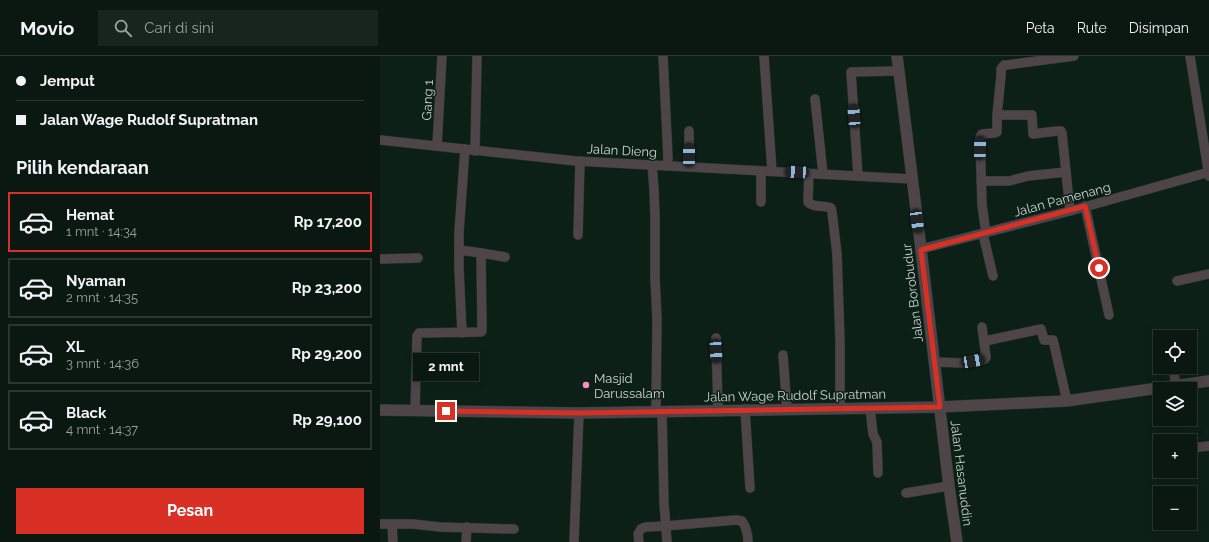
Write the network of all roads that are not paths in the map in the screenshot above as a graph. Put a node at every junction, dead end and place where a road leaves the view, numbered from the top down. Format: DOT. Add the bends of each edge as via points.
graph roads {
  1 [pos="442,56"];
  2 [pos="477,56"];
  3 [pos="663,56"];
  4 [pos="764,56"];
  5 [pos="897,56"];
  6 [pos="1074,56"];
  7 [pos="1190,56"];
  8 [pos="1040,58"];
  9 [pos="898,71"];
  10 [pos="815,99"];
  11 [pos="997,115"];
  12 [pos="689,131"];
  13 [pos="380,140"];
  14 [pos="437,146"];
  15 [pos="465,149"];
  16 [pos="475,151"];
  17 [pos="580,161"];
  18 [pos="652,165"];
  19 [pos="666,166"];
  20 [pos="689,167"];
  21 [pos="761,171"];
  22 [pos="772,171"];
  23 [pos="1066,172"];
  24 [pos="1209,172"];
  25 [pos="809,173"];
  26 [pos="823,174"];
  27 [pos="858,176"];
  28 [pos="1209,176"];
  29 [pos="912,179"];
  30 [pos="981,181"];
  31 [pos="762,202"];
  32 [pos="1085,206"];
  33 [pos="1070,210"];
  34 [pos="985,233"];
  35 [pos="578,235"];
  36 [pos="459,250"];
  37 [pos="921,250"];
  38 [pos="481,253"];
  39 [pos="505,257"];
  40 [pos="418,258"];
  41 [pos="380,259"];
  42 [pos="1209,274"];
  43 [pos="993,276"];
  44 [pos="1177,281"];
  45 [pos="1109,315"];
  46 [pos="982,327"];
  47 [pos="462,333"];
  48 [pos="716,338"];
  49 [pos="985,341"];
  50 [pos="783,354"];
  51 [pos="935,362"];
  52 [pos="1209,381"];
  53 [pos="1197,383"];
  54 [pos="1153,389"];
  55 [pos="1066,401"];
  56 [pos="940,407"];
  57 [pos="840,408"];
  58 [pos="870,408"];
  59 [pos="745,409"];
  60 [pos="787,409"];
  61 [pos="380,410"];
  62 [pos="414,410"];
  63 [pos="718,410"];
  64 [pos="659,411"];
  65 [pos="579,413"];
  66 [pos="1209,446"];
  67 [pos="1197,447"];
  68 [pos="878,473"];
  69 [pos="949,486"];
  70 [pos="750,488"];
  71 [pos="906,493"];
  72 [pos="665,523"];
  73 [pos="380,524"];
  74 [pos="392,525"];
  75 [pos="467,527"];
  76 [pos="514,529"];
  77 [pos="393,542"];
  78 [pos="466,542"];
  79 [pos="574,542"];
  80 [pos="639,542"];
  81 [pos="667,542"];
  82 [pos="748,542"];
  83 [pos="957,542"];
  1 -- 14 [label="street, Gang 1"];
  2 -- 16 [label="street"];
  3 -- 19 [label="street" via="668,159"];
  4 -- 22 [label="street"];
  5 -- 9 [label="street, Jalan Borobudur"];
  6 -- 8 [label="street"];
  7 -- 24 [label="street"];
  8 -- 11 [label="street" via="1007,65 1000,69"];
  9 -- 27 [label="street" via="850,72"];
  9 -- 29 [label="street, Jalan Borobudur"];
  10 -- 26 [label="street"];
  11 -- 23 [label="street" via="1032,115 1034,134 1061,132"];
  11 -- 30 [label="street" via="997,132 982,134 980,137"];
  12 -- 20 [label="street"];
  13 -- 14 [label="street, Jalan Dieng"];
  14 -- 15 [label="street, Jalan Dieng"];
  15 -- 16 [label="street, Jalan Dieng"];
  15 -- 36 [label="street" via="458,232"];
  16 -- 17 [label="street, Jalan Dieng"];
  17 -- 18 [label="street, Jalan Dieng"];
  17 -- 35 [label="street"];
  18 -- 19 [label="street, Jalan Dieng"];
  18 -- 64 [label="street"];
  19 -- 20 [label="street, Jalan Dieng"];
  20 -- 21 [label="street, Jalan Dieng"];
  21 -- 22 [label="street, Jalan Dieng"];
  21 -- 31 [label="street"];
  22 -- 25 [label="street, Jalan Dieng"];
  23 -- 30 [label="street" via="1009,181"];
  23 -- 33 [label="street"];
  24 -- 28 [label="street"];
  24 -- 32 [label="street, Jalan Pamenang"];
  25 -- 26 [label="street, Jalan Dieng"];
  25 -- 57 [label="street" via="808,202 812,206 831,208 832,212 837,254"];
  26 -- 27 [label="street, Jalan Dieng"];
  27 -- 29 [label="street, Jalan Dieng"];
  29 -- 37 [label="street, Jalan Borobudur"];
  30 -- 34 [label="street"];
  32 -- 33 [label="street, Jalan Pamenang"];
  32 -- 45 [label="street"];
  33 -- 34 [label="street, Jalan Pamenang"];
  34 -- 37 [label="street, Jalan Pamenang"];
  34 -- 43 [label="street"];
  36 -- 38 [label="street"];
  36 -- 47 [label="street"];
  37 -- 51 [label="street, Jalan Borobudur"];
  38 -- 39 [label="street"];
  38 -- 47 [label="street" via="482,331"];
  40 -- 41 [label="street"];
  42 -- 44 [label="street"];
  46 -- 49 [label="street"];
  47 -- 62 [label="street" via="419,333 417,336"];
  48 -- 63 [label="street"];
  49 -- 51 [label="street" via="985,359 960,363"];
  49 -- 55 [label="street" via="1041,329 1044,340 1053,340"];
  50 -- 60 [label="street"];
  51 -- 56 [label="street, Jalan Borobudur"];
  52 -- 53 [label="street, Jalan Wage Rudolf Supratman"];
  54 -- 55 [label="street, Jalan Wage Rudolf Supratman"];
  55 -- 56 [label="street, Jalan Wage Rudolf Supratman"];
  56 -- 58 [label="street, Jalan Wage Rudolf Supratman"];
  56 -- 69 [label="street, Jalan Hasanuddin"];
  57 -- 58 [label="street, Jalan Wage Rudolf Supratman"];
  57 -- 60 [label="street, Jalan Wage Rudolf Supratman"];
  58 -- 68 [label="street" via="873,434 877,442"];
  59 -- 60 [label="street, Jalan Wage Rudolf Supratman"];
  59 -- 63 [label="street, Jalan Wage Rudolf Supratman"];
  59 -- 70 [label="street"];
  61 -- 62 [label="street, Jalan Wage Rudolf Supratman"];
  62 -- 65 [label="street, Jalan Wage Rudolf Supratman"];
  63 -- 64 [label="street, Jalan Wage Rudolf Supratman"];
  64 -- 65 [label="street, Jalan Wage Rudolf Supratman"];
  64 -- 72 [label="street"];
  65 -- 79 [label="street"];
  66 -- 67 [label="street"];
  69 -- 71 [label="street"];
  69 -- 83 [label="street, Jalan Hasanuddin"];
  72 -- 80 [label="street" via="641,529 638,534"];
  72 -- 81 [label="street"];
  72 -- 82 [label="street" via="742,521"];
  73 -- 74 [label="street"];
  74 -- 75 [label="street"];
  74 -- 77 [label="street"];
  75 -- 76 [label="street"];
  75 -- 78 [label="street"];
}
